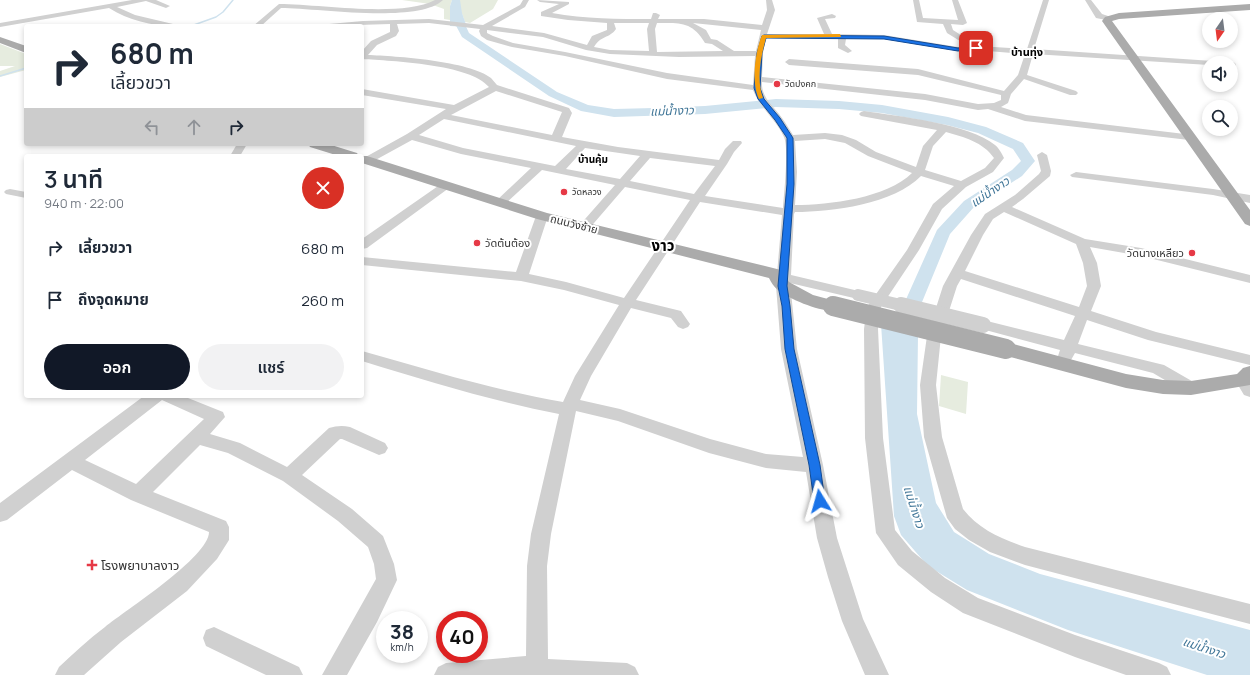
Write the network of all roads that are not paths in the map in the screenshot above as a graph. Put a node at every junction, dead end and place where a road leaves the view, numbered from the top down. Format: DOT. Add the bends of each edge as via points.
graph roads {
  1 [pos="144,0"];
  2 [pos="149,0"];
  3 [pos="440,0"];
  4 [pos="540,0"];
  5 [pos="769,0"];
  6 [pos="916,0"];
  7 [pos="955,0"];
  8 [pos="1046,0"];
  9 [pos="1088,0"];
  10 [pos="111,6"];
  11 [pos="166,6"];
  12 [pos="526,6"];
  13 [pos="266,7"];
  14 [pos="1249,7"];
  15 [pos="276,8"];
  16 [pos="375,10"];
  17 [pos="832,16"];
  18 [pos="655,18"];
  19 [pos="1108,18"];
  20 [pos="684,19"];
  21 [pos="610,21"];
  22 [pos="946,22"];
  23 [pos="363,23"];
  24 [pos="393,23"];
  25 [pos="163,24"];
  26 [pos="259,24"];
  27 [pos="353,24"];
  28 [pos="0,25"];
  29 [pos="486,27"];
  30 [pos="765,28"];
  31 [pos="764,36"];
  32 [pos="829,36"];
  33 [pos="842,36"];
  34 [pos="0,40"];
  35 [pos="939,40"];
  36 [pos="716,43"];
  37 [pos="729,43"];
  38 [pos="974,47"];
  39 [pos="590,48"];
  40 [pos="24,49"];
  41 [pos="848,51"];
  42 [pos="1030,51"];
  43 [pos="759,53"];
  44 [pos="653,54"];
  45 [pos="731,54"];
  46 [pos="364,55"];
  47 [pos="671,55"];
  48 [pos="364,57"];
  49 [pos="1132,57"];
  50 [pos="789,62"];
  51 [pos="1202,62"];
  52 [pos="647,72"];
  53 [pos="1022,76"];
  54 [pos="758,84"];
  55 [pos="494,88"];
  56 [pos="364,92"];
  57 [pos="1073,93"];
  58 [pos="1006,94"];
  59 [pos="991,107"];
  60 [pos="455,108"];
  61 [pos="864,114"];
  62 [pos="442,116"];
  63 [pos="943,128"];
  64 [pos="411,136"];
  65 [pos="1190,137"];
  66 [pos="556,138"];
  67 [pos="790,138"];
  68 [pos="737,143"];
  69 [pos="583,144"];
  70 [pos="322,146"];
  71 [pos="345,154"];
  72 [pos="648,154"];
  73 [pos="1042,154"];
  74 [pos="364,157"];
  75 [pos="364,160"];
  76 [pos="722,164"];
  77 [pos="540,166"];
  78 [pos="558,170"];
  79 [pos="918,172"];
  80 [pos="1076,175"];
  81 [pos="624,183"];
  82 [pos="962,185"];
  83 [pos="444,186"];
  84 [pos="10,192"];
  85 [pos="24,195"];
  86 [pos="1232,196"];
  87 [pos="697,198"];
  88 [pos="1250,199"];
  89 [pos="500,203"];
  90 [pos="1003,207"];
  91 [pos="789,211"];
  92 [pos="542,216"];
  93 [pos="1250,221"];
  94 [pos="584,227"];
  95 [pos="367,236"];
  96 [pos="1082,242"];
  97 [pos="664,247"];
  98 [pos="364,261"];
  99 [pos="957,273"];
  100 [pos="521,277"];
  101 [pos="1250,279"];
  102 [pos="783,282"];
  103 [pos="627,303"];
  104 [pos="1083,314"];
  105 [pos="683,324"];
  106 [pos="1066,356"];
  107 [pos="364,357"];
  108 [pos="1250,360"];
  109 [pos="1248,381"];
  110 [pos="153,398"];
  111 [pos="172,398"];
  112 [pos="569,407"];
  113 [pos="197,437"];
  114 [pos="378,448"];
  115 [pos="71,461"];
  116 [pos="814,465"];
  117 [pos="289,476"];
  118 [pos="138,494"];
  119 [pos="0,514"];
  120 [pos="1250,614"];
  121 [pos="214,638"];
  122 [pos="537,672"];
  123 [pos="67,675"];
  124 [pos="291,675"];
  125 [pos="334,675"];
  126 [pos="446,675"];
  127 [pos="627,675"];
  128 [pos="877,675"];
  129 [pos="1159,675"];
  1 -- 10 [label="street"];
  2 -- 11 [label="street"];
  3 -- 16 [label="street" via="432,6 418,9"];
  4 -- 21 [label="street" via="567,3 542,13"];
  5 -- 30 [label="street" via="771,10"];
  6 -- 22 [label="street" via="920,20"];
  7 -- 22 [label="street" via="963,23"];
  8 -- 42 [label="street"];
  9 -- 19 [label="street" via="1099,16"];
  10 -- 25 [label="street" via="123,13"];
  10 -- 28 [label="street"];
  12 -- 29 [label="street"];
  13 -- 15 [label="street"];
  14 -- 19 [label="main road"];
  15 -- 16 [label="street" via="298,6"];
  15 -- 26 [label="street"];
  16 -- 23 [label="street"];
  17 -- 32 [label="street" via="821,18"];
  18 -- 20 [label="street"];
  18 -- 21 [label="street"];
  18 -- 44 [label="street" via="651,29"];
  19 -- 49 [label="main road" via="1107,21"];
  20 -- 30 [label="street"];
  20 -- 36 [label="street" via="691,27 703,32 708,41"];
  21 -- 39 [label="street" via="610,32 595,38"];
  22 -- 38 [label="street" via="950,31"];
  23 -- 24 [label="street"];
  23 -- 27 [label="street"];
  24 -- 29 [label="street" via="443,22"];
  24 -- 46 [label="street" via="395,31 374,43"];
  29 -- 39 [label="street" via="544,35"];
  29 -- 52 [label="street" via="484,34 499,42"];
  30 -- 31 [label="street"];
  31 -- 32 [label="street"];
  31 -- 43 [label="street"];
  32 -- 33 [label="street"];
  33 -- 38 [label="street" via="896,38 958,49"];
  33 -- 41 [label="street" via="841,46"];
  34 -- 40 [label="main road"];
  35 -- 38 [label="street"];
  36 -- 37 [label="street"];
  36 -- 45 [label="street"];
  38 -- 42 [label="street"];
  39 -- 44 [label="street" via="610,52"];
  42 -- 49 [label="street"];
  42 -- 53 [label="street"];
  43 -- 45 [label="street"];
  43 -- 54 [label="street"];
  44 -- 47 [label="street"];
  45 -- 47 [label="street"];
  47 -- 52 [label="street"];
  48 -- 55 [label="street" via="448,66 477,75"];
  49 -- 51 [label="street"];
  49 -- 65 [label="main road"];
  50 -- 58 [label="street" via="829,62 918,72"];
  52 -- 54 [label="street" via="679,78"];
  53 -- 57 [label="street"];
  53 -- 58 [label="street"];
  54 -- 59 [label="street" via="857,89"];
  54 -- 67 [label="street" via="761,99"];
  55 -- 60 [label="street"];
  55 -- 66 [label="street" via="566,110"];
  56 -- 60 [label="street"];
  58 -- 59 [label="street" via="1005,101"];
  59 -- 65 [label="street" via="1025,118"];
  60 -- 62 [label="street"];
  61 -- 63 [label="street"];
  62 -- 64 [label="street"];
  62 -- 66 [label="street" via="489,123"];
  63 -- 79 [label="street" via="928,145"];
  63 -- 82 [label="street" via="956,130 986,143 998,153 999,158 995,164"];
  64 -- 74 [label="street"];
  64 -- 77 [label="street" via="461,151"];
  65 -- 86 [label="main road"];
  66 -- 69 [label="street"];
  67 -- 79 [label="street" via="818,136 846,140"];
  67 -- 91 [label="street"];
  68 -- 76 [label="street"];
  69 -- 72 [label="street"];
  69 -- 78 [label="street"];
  70 -- 71 [label="main road, ถนนวังซ้าย"];
  72 -- 76 [label="street"];
  72 -- 81 [label="street"];
  73 -- 90 [label="street" via="1046,171 1044,176"];
  75 -- 83 [label="main road, ถนนวังซ้าย"];
  76 -- 87 [label="street"];
  77 -- 78 [label="street"];
  77 -- 89 [label="street"];
  78 -- 81 [label="street"];
  79 -- 82 [label="street"];
  79 -- 91 [label="street" via="909,182 897,189 860,201"];
  80 -- 86 [label="street"];
  81 -- 87 [label="street"];
  81 -- 94 [label="street"];
  82 -- 129 [label="street" via="937,208 913,250 874,307 871,329 874,438 886,533 904,558 938,585 971,606"];
  83 -- 89 [label="main road, ถนนวังซ้าย"];
  83 -- 95 [label="street"];
  84 -- 85 [label="street"];
  86 -- 88 [label="street"];
  86 -- 93 [label="main road"];
  87 -- 91 [label="street"];
  87 -- 97 [label="street"];
  89 -- 92 [label="main road, ถนนวังซ้าย"];
  90 -- 96 [label="street"];
  90 -- 99 [label="street" via="989,218 977,235"];
  91 -- 102 [label="street"];
  92 -- 94 [label="main road, ถนนวังซ้าย"];
  92 -- 100 [label="street"];
  94 -- 97 [label="main road, ถนนวังซ้าย"];
  96 -- 101 [label="street" via="1141,252"];
  96 -- 104 [label="street" via="1090,263 1094,286"];
  97 -- 102 [label="main road, ถนนวังซ้าย" via="775,274"];
  97 -- 103 [label="street"];
  98 -- 100 [label="street"];
  99 -- 104 [label="street" via="1059,304"];
  99 -- 120 [label="street" via="950,286 934,336 928,385 937,455 954,512 962,523 997,546 1025,556"];
  100 -- 103 [label="street" via="573,287"];
  102 -- 106 [label="street, bridge" via="858,295 983,325"];
  102 -- 106 [label="main road, ถนนวังซ้าย, bridge" via="807,299 833,306 1006,349"];
  102 -- 116 [label="street" via="789,349"];
  103 -- 105 [label="street" via="676,314"];
  103 -- 112 [label="street" via="583,376"];
  104 -- 106 [label="street"];
  104 -- 108 [label="street" via="1153,336"];
  106 -- 109 [label="main road, ถนนวังซ้าย" via="1126,381 1163,387 1191,388"];
  107 -- 112 [label="street" via="517,400"];
  110 -- 115 [label="street"];
  111 -- 113 [label="street" via="216,417"];
  112 -- 116 [label="street" via="620,415 709,446 766,461"];
  112 -- 122 [label="street" via="541,534 538,566"];
  113 -- 117 [label="street" via="234,448"];
  113 -- 118 [label="street"];
  114 -- 117 [label="street" via="344,432 335,433"];
  115 -- 118 [label="street"];
  115 -- 119 [label="street"];
  116 -- 128 [label="street" via="827,538 838,577 853,621"];
  117 -- 125 [label="street" via="345,515 376,542 384,564 387,580"];
  118 -- 123 [label="street" via="218,527 219,540 180,584 113,634"];
  121 -- 124 [label="street"];
  122 -- 126 [label="street" via="523,667"];
  122 -- 127 [label="street"];
}
